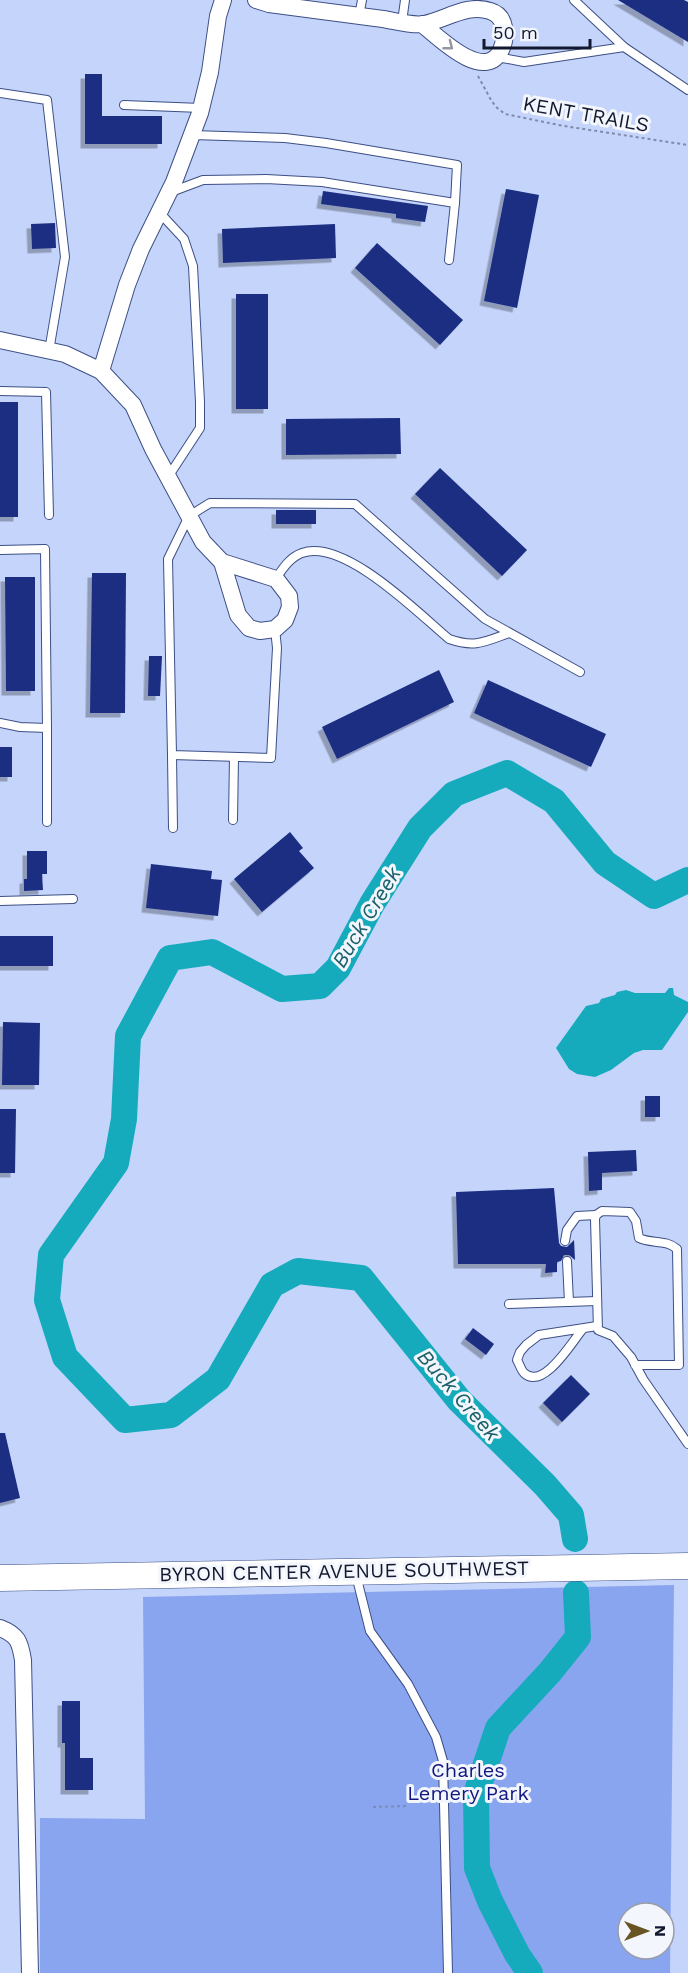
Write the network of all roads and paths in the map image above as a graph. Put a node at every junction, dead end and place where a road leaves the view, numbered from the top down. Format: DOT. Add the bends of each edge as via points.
graph roads {
  1 [pos="223,0"];
  2 [pos="259,0"];
  3 [pos="405,0"];
  4 [pos="574,0"];
  5 [pos="307,4"];
  6 [pos="486,5"];
  7 [pos="360,8"];
  8 [pos="402,22"];
  9 [pos="422,24"];
  10 [pos="624,47"];
  11 [pos="497,57"];
  12 [pos="479,61"];
  13 [pos="688,90"];
  14 [pos="0,93"];
  15 [pos="124,105"];
  16 [pos="201,108"];
  17 [pos="191,135"];
  18 [pos="688,145"];
  19 [pos="169,193"];
  20 [pos="455,203"];
  21 [pos="159,212"];
  22 [pos="449,261"];
  23 [pos="0,340"];
  24 [pos="49,351"];
  25 [pos="101,371"];
  26 [pos="0,391"];
  27 [pos="168,477"];
  28 [pos="49,515"];
  29 [pos="189,516"];
  30 [pos="0,550"];
  31 [pos="222,562"];
  32 [pos="276,579"];
  33 [pos="275,629"];
  34 [pos="509,633"];
  35 [pos="580,672"];
  36 [pos="0,723"];
  37 [pos="47,728"];
  38 [pos="172,755"];
  39 [pos="234,757"];
  40 [pos="233,820"];
  41 [pos="47,822"];
  42 [pos="173,828"];
  43 [pos="73,899"];
  44 [pos="0,902"];
  45 [pos="596,1215"];
  46 [pos="565,1240"];
  47 [pos="567,1261"];
  48 [pos="683,1273"];
  49 [pos="597,1301"];
  50 [pos="570,1302"];
  51 [pos="509,1304"];
  52 [pos="597,1326"];
  53 [pos="582,1330"];
  54 [pos="635,1365"];
  55 [pos="688,1444"];
  56 [pos="688,1566"];
  57 [pos="356,1572"];
  58 [pos="0,1578"];
  59 [pos="0,1628"];
  60 [pos="408,1806"];
  61 [pos="373,1807"];
  62 [pos="30,1973"];
  63 [pos="448,1973"];
  1 -- 16 [label="street"];
  2 -- 5 [label="street"];
  3 -- 8 [label="lane"];
  4 -- 10 [label="lane"];
  5 -- 7 [label="street"];
  6 -- 9 [label="street"];
  6 -- 11 [label="street" via="504,26"];
  7 -- 8 [label="street"];
  8 -- 9 [label="street"];
  9 -- 12 [label="street, one-way" via="454,51"];
  10 -- 11 [label="lane" via="524,62"];
  10 -- 13 [label="lane"];
  11 -- 12 [label="street"];
  12 -- 18 [label="path, KENT TRAILS" via="478,78 505,114"];
  14 -- 24 [label="lane" via="47,100 65,257"];
  15 -- 16 [label="lane"];
  16 -- 17 [label="street"];
  17 -- 19 [label="street"];
  17 -- 20 [label="lane" via="285,138 458,165"];
  19 -- 20 [label="lane" via="203,180 266,179 322,182"];
  19 -- 21 [label="street"];
  20 -- 22 [label="lane"];
  21 -- 25 [label="street" via="127,285"];
  21 -- 27 [label="lane" via="184,239 193,266 200,402 200,428"];
  23 -- 24 [label="street"];
  24 -- 25 [label="street"];
  25 -- 27 [label="street" via="133,405"];
  26 -- 28 [label="lane" via="46,392"];
  27 -- 29 [label="street"];
  29 -- 31 [label="street" via="203,542"];
  29 -- 34 [label="lane" via="210,503 355,504 485,620"];
  29 -- 38 [label="lane" via="168,559"];
  30 -- 37 [label="lane" via="45,549"];
  31 -- 32 [label="street"];
  31 -- 33 [label="street" via="238,615 249,628"];
  32 -- 33 [label="street" via="289,596 290,607 285,620"];
  32 -- 34 [label="lane" via="284,566 301,553 322,552 363,568 449,639 480,643"];
  33 -- 39 [label="lane" via="271,758"];
  34 -- 35 [label="lane"];
  36 -- 37 [label="lane"];
  37 -- 41 [label="lane"];
  38 -- 39 [label="lane"];
  38 -- 42 [label="lane"];
  39 -- 40 [label="lane"];
  43 -- 44 [label="lane"];
  45 -- 46 [label="lane" via="577,1216"];
  45 -- 48 [label="lane" via="602,1211 630,1212 639,1238 669,1243 677,1249"];
  45 -- 49 [label="lane"];
  47 -- 50 [label="lane"];
  48 -- 54 [label="lane" via="679,1365"];
  49 -- 50 [label="lane"];
  49 -- 52 [label="lane"];
  50 -- 51 [label="lane"];
  52 -- 53 [label="lane"];
  52 -- 54 [label="lane" via="613,1336"];
  53 -- 53 [label="lane" via="539,1335 520,1352 517,1360 524,1372 541,1376"];
  54 -- 55 [label="lane"];
  56 -- 57 [label="main road, BYRON CENTER AVENUE SOUTHWEST"];
  57 -- 58 [label="main road, BYRON CENTER AVENUE SOUTHWEST"];
  57 -- 63 [label="lane" via="370,1631 408,1684 436,1737 443,1761"];
  59 -- 62 [label="street" via="11,1632 20,1644 23,1660"];
  60 -- 61 [label="path"];
}
